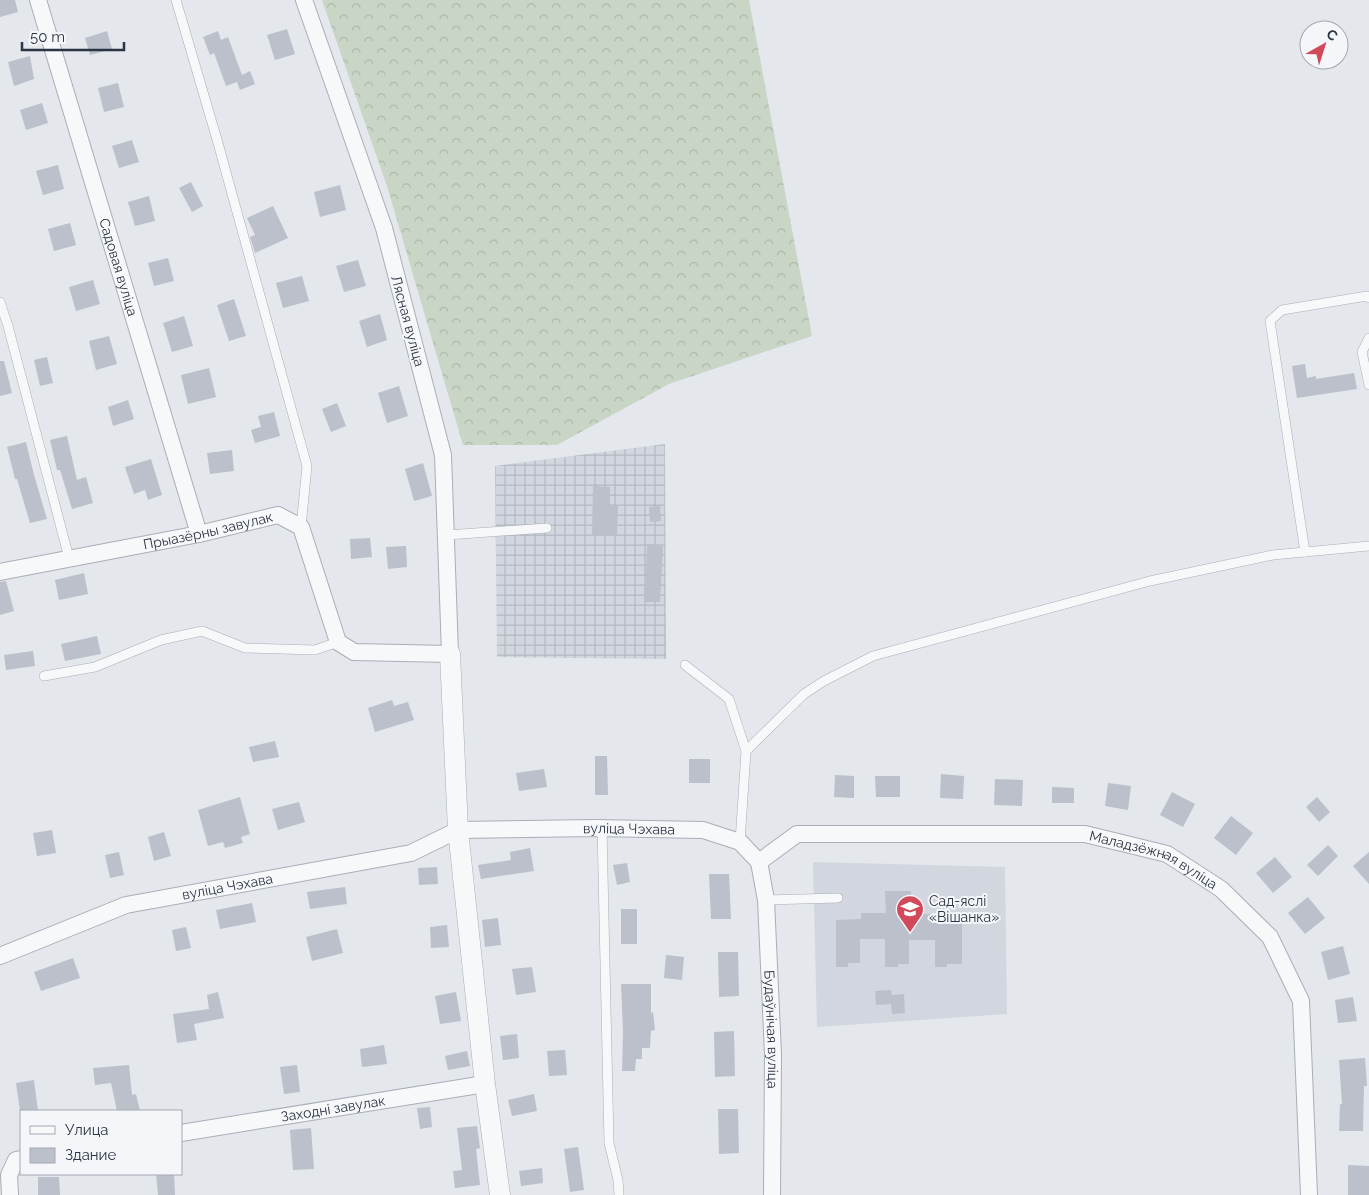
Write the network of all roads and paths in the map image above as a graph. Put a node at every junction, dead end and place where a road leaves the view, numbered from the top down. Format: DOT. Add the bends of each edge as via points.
graph roads {
  1 [pos="38,0"];
  2 [pos="176,0"];
  3 [pos="304,0"];
  4 [pos="1369,298"];
  5 [pos="0,302"];
  6 [pos="1369,338"];
  7 [pos="1369,385"];
  8 [pos="301,527"];
  9 [pos="547,528"];
  10 [pos="199,534"];
  11 [pos="447,534"];
  12 [pos="1369,546"];
  13 [pos="1305,552"];
  14 [pos="68,558"];
  15 [pos="0,572"];
  16 [pos="338,642"];
  17 [pos="450,654"];
  18 [pos="685,665"];
  19 [pos="44,676"];
  20 [pos="746,751"];
  21 [pos="602,828"];
  22 [pos="458,830"];
  23 [pos="740,842"];
  24 [pos="760,862"];
  25 [pos="838,898"];
  26 [pos="766,900"];
  27 [pos="0,956"];
  28 [pos="485,1084"];
  29 [pos="182,1133"];
  30 [pos="20,1159"];
  31 [pos="10,1195"];
  32 [pos="500,1195"];
  33 [pos="619,1195"];
  34 [pos="772,1195"];
  35 [pos="1309,1195"];
  1 -- 10 [label="street, Садовая вуліца"];
  2 -- 8 [label="lane" via="307,466"];
  3 -- 11 [label="street, Лясная вуліца" via="384,228 443,455"];
  4 -- 13 [label="lane" via="1282,310 1270,321"];
  5 -- 14 [label="lane"];
  6 -- 7 [label="lane" via="1362,352"];
  8 -- 10 [label="street, Прыазёрны завулак" via="278,516"];
  8 -- 16 [label="street"];
  9 -- 11 [label="lane"];
  10 -- 14 [label="street, Прыазёрны завулак"];
  11 -- 17 [label="street, Лясная вуліца"];
  12 -- 13 [label="lane"];
  13 -- 20 [label="lane" via="1273,555 1150,581 873,656 804,694"];
  14 -- 15 [label="street, Прыазёрны завулак"];
  16 -- 17 [label="street" via="354,652"];
  16 -- 19 [label="lane" via="315,650 245,648 202,631 161,640 95,667"];
  17 -- 22 [label="street"];
  18 -- 20 [label="lane" via="729,699"];
  20 -- 23 [label="lane"];
  21 -- 22 [label="street, вуліца Чэхава"];
  21 -- 23 [label="street, вуліца Чэхава" via="703,830"];
  21 -- 33 [label="lane" via="609,1143"];
  22 -- 27 [label="street, вуліца Чэхава" via="411,853 126,905"];
  22 -- 28 [label="street"];
  23 -- 24 [label="street, вуліца Чэхава"];
  24 -- 26 [label="street, Будаўнічая вуліца"];
  24 -- 35 [label="street, Маладзёжная вуліца" via="797,834 1085,834 1167,854 1221,890 1270,937 1301,1001"];
  25 -- 26 [label="lane"];
  26 -- 34 [label="street, Будаўнічая вуліца" via="773,1054"];
  28 -- 29 [label="street, Заходні завулак"];
  28 -- 32 [label="street"];
  30 -- 31 [label="street" via="16,1160 9,1175"];
}
